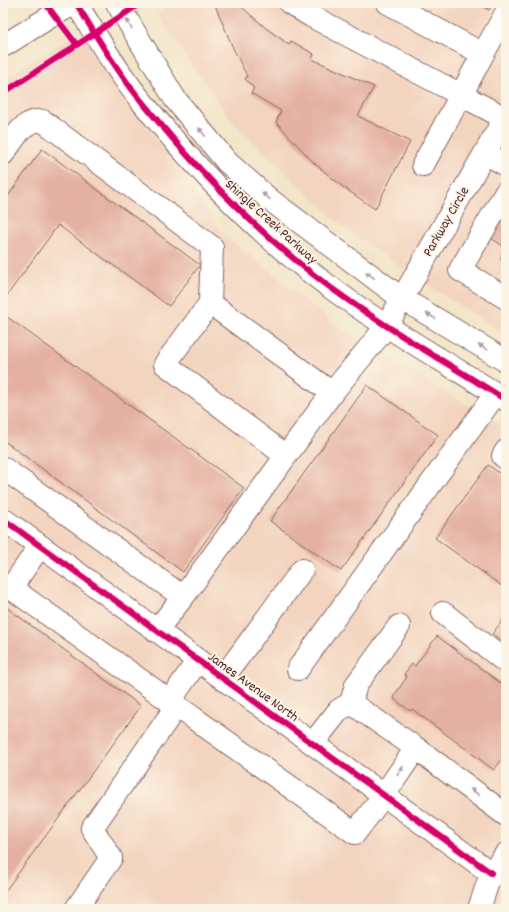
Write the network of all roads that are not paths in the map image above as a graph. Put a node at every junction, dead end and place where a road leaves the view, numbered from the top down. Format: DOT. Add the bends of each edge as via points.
graph roads {
  1 [pos="76,3"];
  2 [pos="116,3"];
  3 [pos="290,3"];
  4 [pos="388,3"];
  5 [pos="506,13"];
  6 [pos="3,46"];
  7 [pos="483,54"];
  8 [pos="461,95"];
  9 [pos="505,117"];
  10 [pos="4,152"];
  11 [pos="485,153"];
  12 [pos="423,165"];
  13 [pos="506,165"];
  14 [pos="506,192"];
  15 [pos="401,298"];
  16 [pos="506,298"];
  17 [pos="210,303"];
  18 [pos="386,327"];
  19 [pos="506,361"];
  20 [pos="332,393"];
  21 [pos="501,396"];
  22 [pos="506,451"];
  23 [pos="286,456"];
  24 [pos="506,458"];
  25 [pos="3,468"];
  26 [pos="3,519"];
  27 [pos="40,546"];
  28 [pos="302,570"];
  29 [pos="183,597"];
  30 [pos="443,613"];
  31 [pos="399,626"];
  32 [pos="156,631"];
  33 [pos="198,660"];
  34 [pos="506,662"];
  35 [pos="298,669"];
  36 [pos="223,678"];
  37 [pos="351,703"];
  38 [pos="176,704"];
  39 [pos="313,743"];
  40 [pos="416,748"];
  41 [pos="384,795"];
  42 [pos="506,815"];
  43 [pos="500,866"];
  44 [pos="76,909"];
  45 [pos="479,909"];
  1 -- 6 [label="street"];
  1 -- 18 [label="street, Shingle Creek Parkway" via="143,103 220,192 301,265"];
  15 -- 2 [label="street, Shingle Creek Parkway, one-way" via="269,199 227,162 175,99"];
  3 -- 8 [label="street"];
  4 -- 7 [label="street"];
  5 -- 7 [label="street"];
  7 -- 8 [label="street"];
  8 -- 9 [label="street"];
  8 -- 12 [label="street"];
  9 -- 11 [label="street, Parkway Circle"];
  10 -- 17 [label="street" via="26,124 34,120 43,121 212,247"];
  11 -- 13 [label="street"];
  11 -- 15 [label="street, Parkway Circle"];
  14 -- 16 [label="street" via="460,270"];
  15 -- 18 [label="street, Parkway Circle"];
  19 -- 15 [label="street, Shingle Creek Parkway, one-way"];
  17 -- 20 [label="street"];
  17 -- 23 [label="street" via="165,364"];
  18 -- 20 [label="street, Parkway Circle"];
  18 -- 21 [label="street, Shingle Creek Parkway"];
  20 -- 23 [label="street, Parkway Circle"];
  21 -- 35 [label="street"];
  22 -- 24 [label="street" via="503,456"];
  23 -- 29 [label="street, Parkway Circle"];
  25 -- 29 [label="street"];
  26 -- 27 [label="street, James Avenue North"];
  27 -- 32 [label="street, James Avenue North"];
  27 -- 38 [label="street" via="11,588"];
  28 -- 36 [label="street"];
  29 -- 32 [label="street, Parkway Circle"];
  30 -- 34 [label="street"];
  31 -- 37 [label="street" via="356,685"];
  32 -- 33 [label="street, James Avenue North"];
  33 -- 36 [label="street, James Avenue North"];
  33 -- 38 [label="street" via="174,695"];
  36 -- 39 [label="street, James Avenue North"];
  37 -- 39 [label="street" via="339,710"];
  37 -- 40 [label="street"];
  38 -- 41 [label="street" via="355,833"];
  38 -- 44 [label="street" via="92,828 111,858"];
  39 -- 41 [label="street, James Avenue North"];
  41 -- 40 [label="street, one-way"];
  42 -- 40 [label="street, one-way"];
  41 -- 43 [label="street, James Avenue North"];
  43 -- 45 [label="street"];
}
